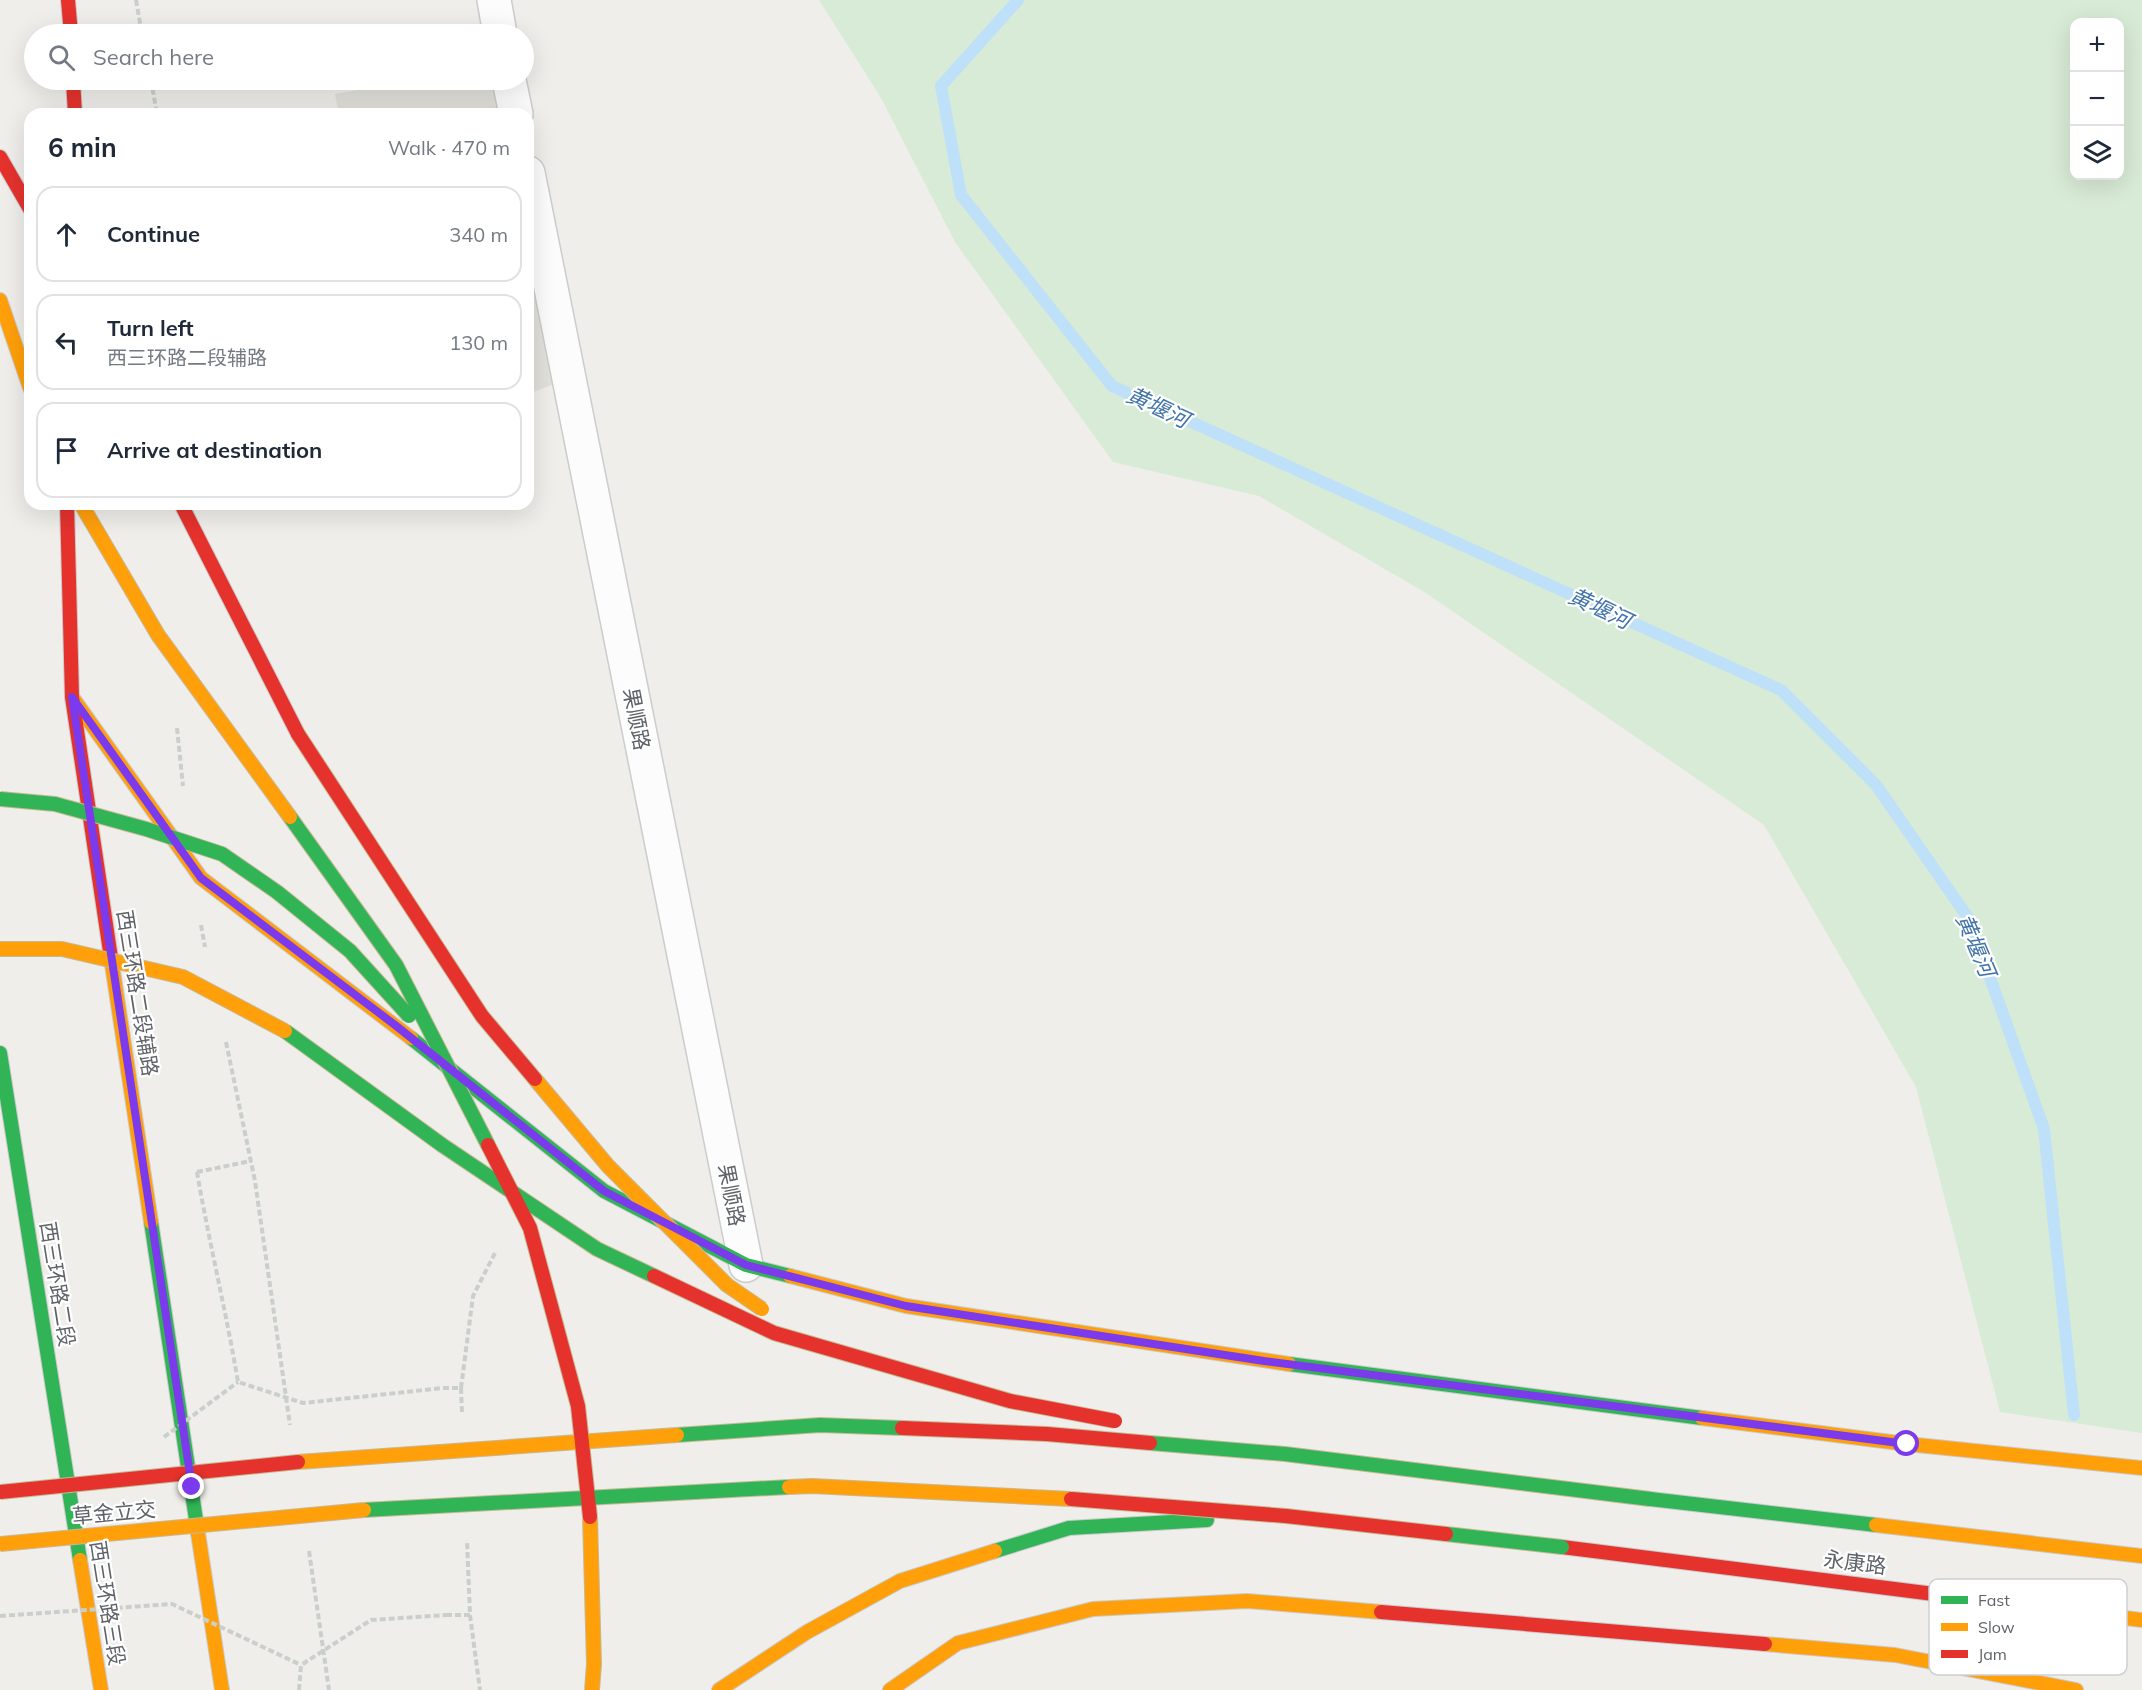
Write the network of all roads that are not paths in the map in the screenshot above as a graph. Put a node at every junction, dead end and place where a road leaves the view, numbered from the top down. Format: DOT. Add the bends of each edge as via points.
graph roads {
  1 [pos="68,0"];
  2 [pos="494,0"];
  3 [pos="70,24"];
  4 [pos="498,24"];
  5 [pos="74,90"];
  6 [pos="511,90"];
  7 [pos="75,108"];
  8 [pos="515,108"];
  9 [pos="0,157"];
  10 [pos="24,199"];
  11 [pos="534,203"];
  12 [pos="0,300"];
  13 [pos="24,370"];
  14 [pos="67,510"];
  15 [pos="85,510"];
  16 [pos="184,510"];
  17 [pos="72,697"];
  18 [pos="0,798"];
  19 [pos="0,950"];
  20 [pos="442,1052"];
  21 [pos="0,1053"];
  22 [pos="746,1265"];
  23 [pos="810,1343"];
  24 [pos="1125,1423"];
  25 [pos="1159,1430"];
  26 [pos="1285,1454"];
  27 [pos="2142,1468"];
  28 [pos="0,1492"];
  29 [pos="1286,1516"];
  30 [pos="74,1522"];
  31 [pos="0,1544"];
  32 [pos="2142,1556"];
  33 [pos="1929,1593"];
  34 [pos="832,1618"];
  35 [pos="2127,1618"];
  36 [pos="2142,1620"];
  37 [pos="1929,1662"];
  38 [pos="783,1666"];
  39 [pos="1998,1675"];
  40 [pos="101,1690"];
  41 [pos="222,1690"];
  42 [pos="592,1690"];
  43 [pos="719,1690"];
  44 [pos="890,1690"];
  45 [pos="2076,1690"];
  1 -- 3 [label="main road"];
  2 -- 4 [label="street"];
  5 -- 7 [label="main road"];
  6 -- 8 [label="street"];
  9 -- 10 [label="main road"];
  11 -- 22 [label="street, 果顺路"];
  12 -- 13 [label="main road"];
  14 -- 17 [label="main road, 西三环路二段辅路"];
  15 -- 20 [label="main road, bridge" via="158,635 396,965"];
  16 -- 23 [label="main road, bridge" via="298,734 482,1016 608,1166 726,1285"];
  17 -- 22 [label="main road" via="201,878 604,1191"];
  17 -- 41 [label="main road, 西三环路二段辅路"];
  18 -- 20 [label="main road, bridge" via="56,804 222,854 350,951"];
  19 -- 23 [label="main road, bridge" via="62,949 183,977 296,1037 442,1145 597,1249 774,1333"];
  20 -- 42 [label="main road, bridge" via="530,1228 579,1406 591,1524"];
  21 -- 30 [label="main road, 西三环路二段"];
  22 -- 27 [label="main road" via="906,1306 1264,1361 1907,1444"];
  23 -- 24 [label="main road, bridge" via="1010,1401"];
  25 -- 26 [label="main road, bridge"];
  26 -- 28 [label="main road, bridge" via="1047,1434 820,1425 333,1458"];
  26 -- 32 [label="main road, 永康路, bridge"];
  29 -- 31 [label="main road, 草金立交, bridge" via="1025,1495 812,1486 339,1511"];
  29 -- 33 [label="main road, 永康路, bridge"];
  29 -- 34 [label="main road, bridge" via="1069,1528 900,1581"];
  30 -- 40 [label="main road, 西三环路三段"];
  34 -- 38 [label="main road"];
  34 -- 43 [label="main road"];
  35 -- 36 [label="main road, 永康路, bridge"];
  37 -- 44 [label="main road" via="1895,1655 1247,1601 1093,1609 958,1643"];
  39 -- 45 [label="main road"];
}
